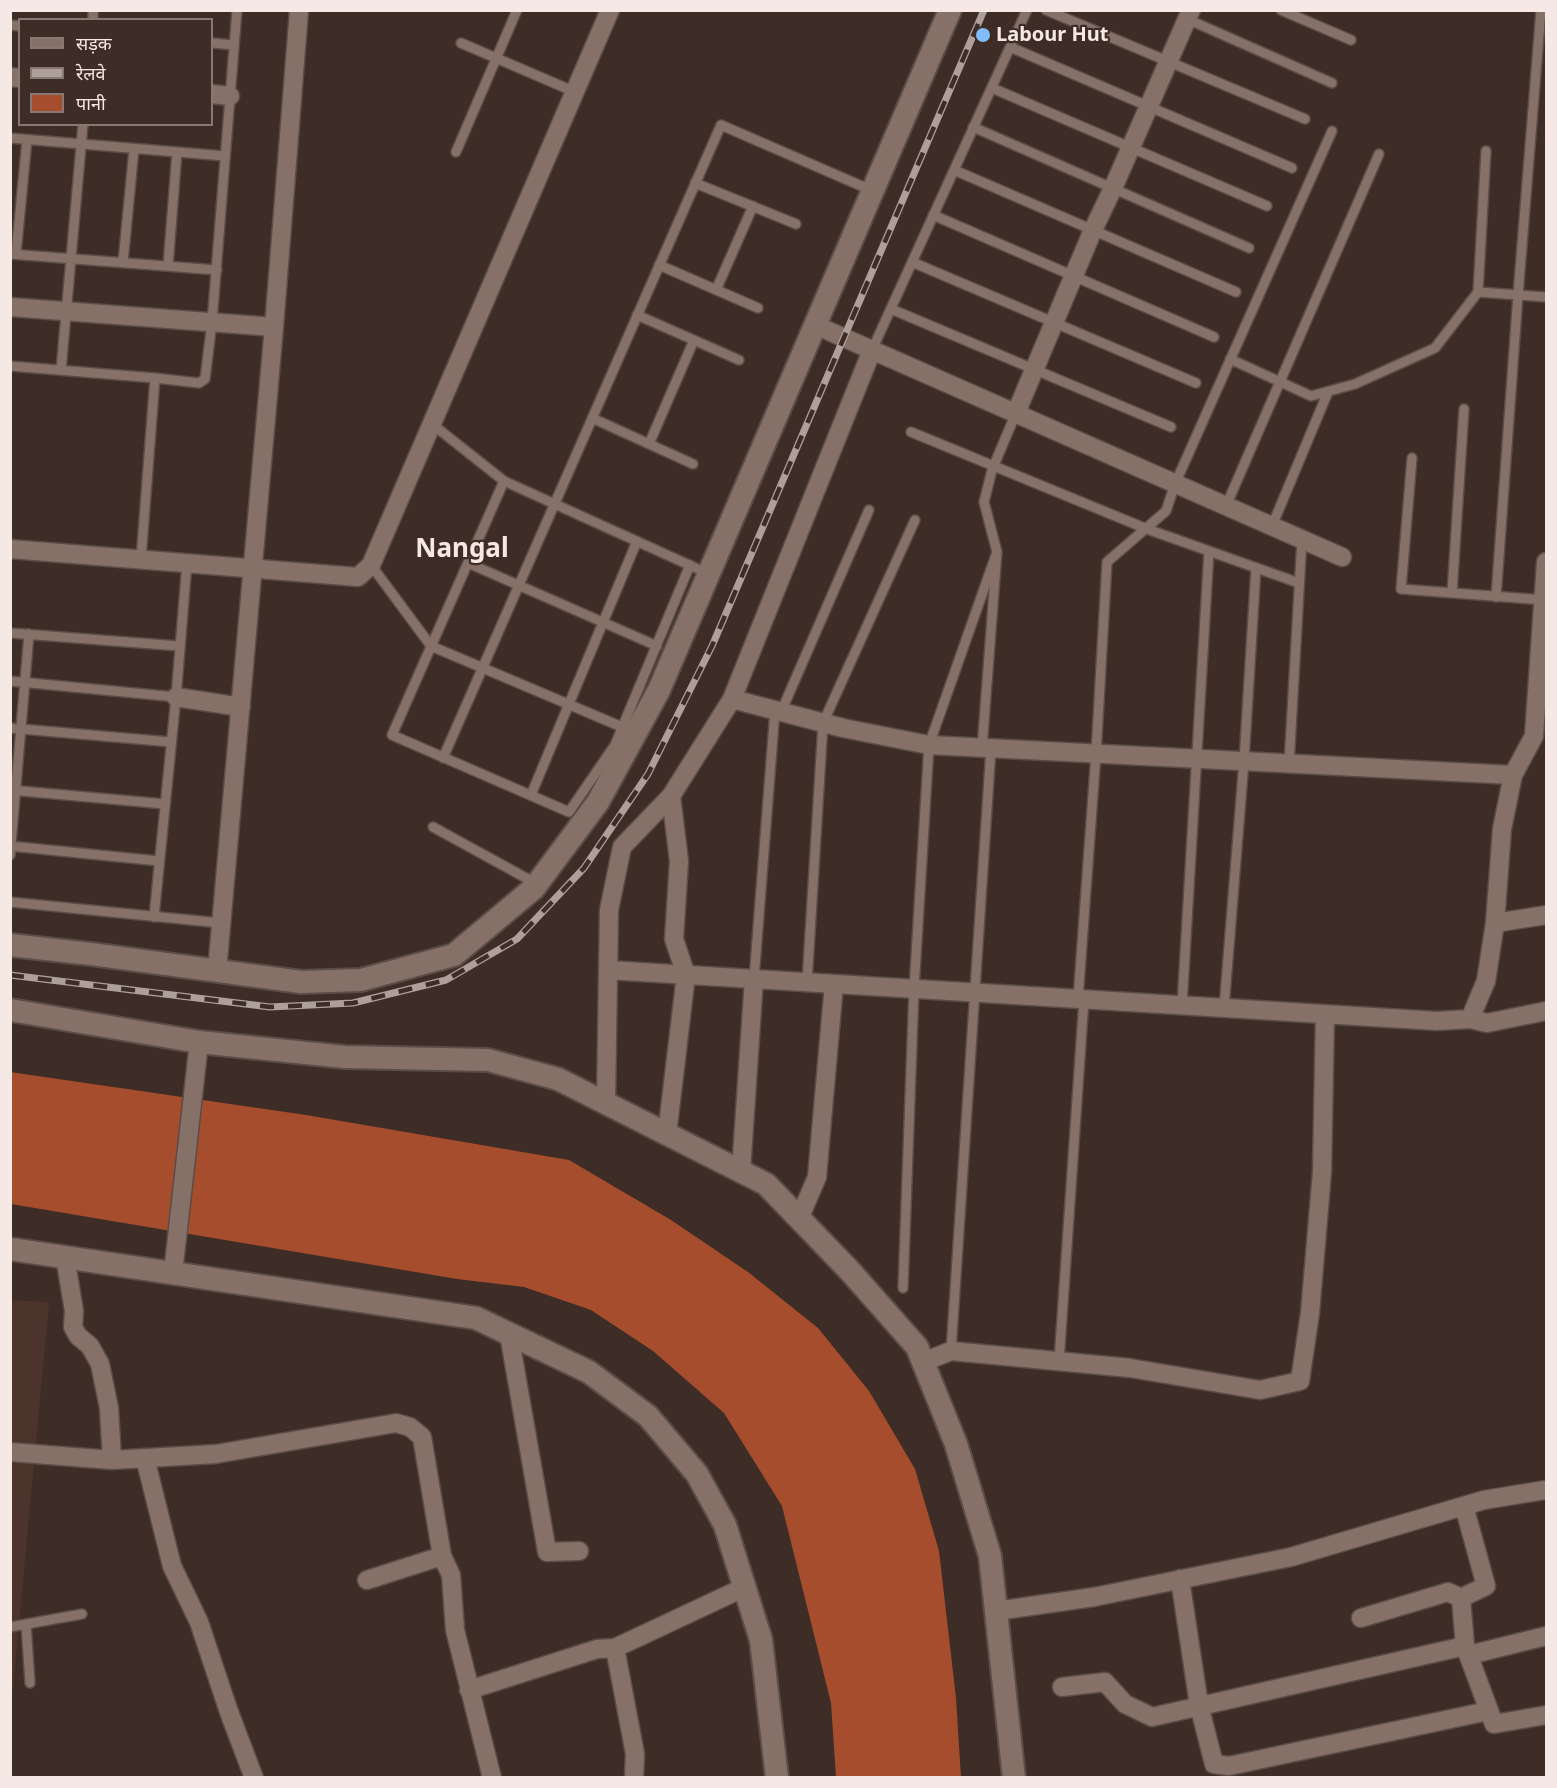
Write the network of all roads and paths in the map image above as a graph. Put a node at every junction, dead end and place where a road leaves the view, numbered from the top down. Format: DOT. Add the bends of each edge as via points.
graph roads {
  1 [pos="237,10"];
  2 [pos="299,10"];
  3 [pos="517,10"];
  4 [pos="610,10"];
  5 [pos="950,10"];
  6 [pos="1027,10"];
  7 [pos="1046,10"];
  8 [pos="1281,10"];
  9 [pos="1541,10"];
  10 [pos="1189,15"];
  11 [pos="1351,40"];
  12 [pos="213,43"];
  13 [pos="461,43"];
  14 [pos="234,45"];
  15 [pos="1010,47"];
  16 [pos="496,58"];
  17 [pos="1169,61"];
  18 [pos="1332,83"];
  19 [pos="992,88"];
  20 [pos="575,92"];
  21 [pos="213,94"];
  22 [pos="230,96"];
  23 [pos="1149,106"];
  24 [pos="1305,119"];
  25 [pos="83,126"];
  26 [pos="973,127"];
  27 [pos="1332,131"];
  28 [pos="10,138"];
  29 [pos="27,140"];
  30 [pos="81,144"];
  31 [pos="1131,147"];
  32 [pos="134,149"];
  33 [pos="1486,151"];
  34 [pos="177,152"];
  35 [pos="456,152"];
  36 [pos="1379,154"];
  37 [pos="225,156"];
  38 [pos="1292,168"];
  39 [pos="954,170"];
  40 [pos="695,183"];
  41 [pos="1113,188"];
  42 [pos="873,190"];
  43 [pos="1267,206"];
  44 [pos="753,207"];
  45 [pos="933,215"];
  46 [pos="796,224"];
  47 [pos="1093,230"];
  48 [pos="1249,248"];
  49 [pos="13,254"];
  50 [pos="71,258"];
  51 [pos="123,262"];
  52 [pos="912,262"];
  53 [pos="659,265"];
  54 [pos="168,266"];
  55 [pos="217,270"];
  56 [pos="1074,276"];
  57 [pos="716,290"];
  58 [pos="1236,292"];
  59 [pos="1478,292"];
  60 [pos="1518,295"];
  61 [pos="1546,297"];
  62 [pos="10,307"];
  63 [pos="758,308"];
  64 [pos="891,309"];
  65 [pos="67,311"];
  66 [pos="638,315"];
  67 [pos="212,322"];
  68 [pos="1054,322"];
  69 [pos="815,325"];
  70 [pos="274,327"];
  71 [pos="1214,337"];
  72 [pos="694,340"];
  73 [pos="872,350"];
  74 [pos="1230,359"];
  75 [pos="739,360"];
  76 [pos="10,366"];
  77 [pos="1035,369"];
  78 [pos="61,370"];
  79 [pos="156,378"];
  80 [pos="1280,382"];
  81 [pos="1196,383"];
  82 [pos="1328,392"];
  83 [pos="1464,409"];
  84 [pos="1016,413"];
  85 [pos="592,418"];
  86 [pos="432,424"];
  87 [pos="1171,427"];
  88 [pos="911,432"];
  89 [pos="649,444"];
  90 [pos="1412,458"];
  91 [pos="693,464"];
  92 [pos="993,466"];
  93 [pos="504,481"];
  94 [pos="1175,484"];
  95 [pos="554,504"];
  96 [pos="1226,506"];
  97 [pos="869,510"];
  98 [pos="915,520"];
  99 [pos="1272,526"];
  100 [pos="1147,529"];
  101 [pos="1302,539"];
  102 [pos="637,541"];
  103 [pos="10,549"];
  104 [pos="1209,551"];
  105 [pos="997,552"];
  106 [pos="1342,557"];
  107 [pos="141,560"];
  108 [pos="1546,562"];
  109 [pos="187,563"];
  110 [pos="468,563"];
  111 [pos="371,566"];
  112 [pos="253,568"];
  113 [pos="1256,568"];
  114 [pos="700,570"];
  115 [pos="1299,583"];
  116 [pos="519,585"];
  117 [pos="1452,593"];
  118 [pos="1496,597"];
  119 [pos="1544,600"];
  120 [pos="603,622"];
  121 [pos="10,633"];
  122 [pos="30,634"];
  123 [pos="1544,635"];
  124 [pos="179,646"];
  125 [pos="431,646"];
  126 [pos="657,646"];
  127 [pos="483,668"];
  128 [pos="10,681"];
  129 [pos="25,683"];
  130 [pos="176,697"];
  131 [pos="732,699"];
  132 [pos="569,705"];
  133 [pos="241,707"];
  134 [pos="778,711"];
  135 [pos="823,723"];
  136 [pos="10,728"];
  137 [pos="622,728"];
  138 [pos="21,729"];
  139 [pos="171,742"];
  140 [pos="929,745"];
  141 [pos="986,748"];
  142 [pos="1095,754"];
  143 [pos="443,758"];
  144 [pos="1196,759"];
  145 [pos="1244,761"];
  146 [pos="1289,764"];
  147 [pos="1513,775"];
  148 [pos="13,790"];
  149 [pos="531,795"];
  150 [pos="671,796"];
  151 [pos="165,804"];
  152 [pos="433,827"];
  153 [pos="11,846"];
  154 [pos="10,855"];
  155 [pos="159,861"];
  156 [pos="537,884"];
  157 [pos="10,902"];
  158 [pos="1546,915"];
  159 [pos="154,917"];
  160 [pos="221,923"];
  161 [pos="1494,923"];
  162 [pos="10,945"];
  163 [pos="217,970"];
  164 [pos="608,970"];
  165 [pos="686,975"];
  166 [pos="754,979"];
  167 [pos="807,982"];
  168 [pos="834,984"];
  169 [pos="914,989"];
  170 [pos="975,992"];
  171 [pos="1081,999"];
  172 [pos="1182,1005"];
  173 [pos="1224,1008"];
  174 [pos="10,1010"];
  175 [pos="1546,1011"];
  176 [pos="1325,1014"];
  177 [pos="1470,1019"];
  178 [pos="199,1042"];
  179 [pos="606,1103"];
  180 [pos="667,1134"];
  181 [pos="741,1171"];
  182 [pos="799,1219"];
  183 [pos="10,1249"];
  184 [pos="65,1257"];
  185 [pos="173,1273"];
  186 [pos="903,1288"];
  187 [pos="509,1334"];
  188 [pos="951,1351"];
  189 [pos="1059,1361"];
  190 [pos="923,1362"];
  191 [pos="10,1452"];
  192 [pos="145,1458"];
  193 [pos="112,1460"];
  194 [pos="1545,1490"];
  195 [pos="1464,1506"];
  196 [pos="579,1551"];
  197 [pos="442,1556"];
  198 [pos="1180,1579"];
  199 [pos="367,1580"];
  200 [pos="745,1587"];
  201 [pos="1461,1598"];
  202 [pos="996,1611"];
  203 [pos="82,1614"];
  204 [pos="1361,1618"];
  205 [pos="26,1624"];
  206 [pos="10,1627"];
  207 [pos="1546,1636"];
  208 [pos="615,1648"];
  209 [pos="1467,1651"];
  210 [pos="30,1683"];
  211 [pos="1062,1687"];
  212 [pos="469,1690"];
  213 [pos="1199,1705"];
  214 [pos="1488,1711"];
  215 [pos="1546,1715"];
  216 [pos="254,1778"];
  217 [pos="492,1778"];
  218 [pos="634,1778"];
  219 [pos="777,1778"];
  220 [pos="1014,1778"];
  1 -- 14 [label="lane"];
  2 -- 70 [label="street"];
  3 -- 16 [label="lane"];
  4 -- 20 [label="street"];
  5 -- 42 [label="street"];
  6 -- 15 [label="lane"];
  7 -- 17 [label="lane"];
  8 -- 11 [label="lane"];
  9 -- 60 [label="lane"];
  10 -- 17 [label="street"];
  10 -- 18 [label="lane"];
  12 -- 14 [label="lane"];
  13 -- 16 [label="lane"];
  14 -- 22 [label="lane"];
  15 -- 19 [label="lane"];
  15 -- 23 [label="lane"];
  16 -- 20 [label="lane"];
  16 -- 35 [label="lane"];
  17 -- 23 [label="street"];
  17 -- 24 [label="lane"];
  19 -- 26 [label="lane"];
  19 -- 31 [label="lane"];
  20 -- 86 [label="street"];
  21 -- 22 [label="street"];
  22 -- 37 [label="lane"];
  23 -- 31 [label="street"];
  23 -- 38 [label="lane"];
  25 -- 30 [label="lane"];
  26 -- 39 [label="lane"];
  26 -- 41 [label="lane"];
  27 -- 74 [label="lane"];
  28 -- 29 [label="lane"];
  29 -- 30 [label="lane"];
  29 -- 49 [label="lane"];
  30 -- 32 [label="lane"];
  30 -- 50 [label="lane"];
  31 -- 41 [label="street"];
  31 -- 43 [label="lane"];
  32 -- 34 [label="lane"];
  32 -- 51 [label="lane"];
  33 -- 59 [label="lane"];
  34 -- 37 [label="lane"];
  34 -- 54 [label="lane"];
  36 -- 80 [label="lane"];
  37 -- 55 [label="lane"];
  39 -- 45 [label="lane"];
  39 -- 47 [label="lane"];
  40 -- 42 [label="lane" via="721,125"];
  40 -- 44 [label="lane"];
  40 -- 53 [label="lane"];
  41 -- 47 [label="street"];
  41 -- 48 [label="lane"];
  42 -- 69 [label="street"];
  44 -- 46 [label="lane"];
  44 -- 57 [label="lane"];
  45 -- 52 [label="lane"];
  45 -- 56 [label="lane"];
  47 -- 56 [label="street"];
  47 -- 58 [label="lane"];
  49 -- 50 [label="lane"];
  50 -- 51 [label="lane"];
  50 -- 65 [label="lane"];
  51 -- 54 [label="lane"];
  52 -- 64 [label="lane"];
  52 -- 68 [label="lane"];
  53 -- 57 [label="lane"];
  53 -- 66 [label="lane"];
  54 -- 55 [label="lane"];
  55 -- 67 [label="lane"];
  56 -- 68 [label="street"];
  56 -- 71 [label="lane"];
  57 -- 63 [label="lane"];
  59 -- 60 [label="lane"];
  59 -- 82 [label="lane" via="1435,348"];
  60 -- 61 [label="lane"];
  60 -- 118 [label="lane"];
  62 -- 65 [label="street"];
  64 -- 73 [label="lane"];
  64 -- 77 [label="lane"];
  65 -- 67 [label="street"];
  65 -- 78 [label="lane"];
  66 -- 72 [label="lane"];
  66 -- 85 [label="lane"];
  67 -- 70 [label="street"];
  67 -- 79 [label="lane" via="205,379 199,383"];
  68 -- 77 [label="street"];
  68 -- 81 [label="lane"];
  69 -- 73 [label="street"];
  69 -- 114 [label="street"];
  70 -- 112 [label="street"];
  72 -- 75 [label="lane"];
  72 -- 89 [label="lane"];
  73 -- 84 [label="street"];
  73 -- 131 [label="street"];
  74 -- 80 [label="lane"];
  74 -- 94 [label="lane"];
  76 -- 78 [label="lane"];
  77 -- 84 [label="street"];
  77 -- 87 [label="lane"];
  78 -- 79 [label="lane"];
  79 -- 107 [label="lane"];
  80 -- 82 [label="lane" via="1311,396"];
  80 -- 96 [label="lane"];
  82 -- 99 [label="lane"];
  83 -- 117 [label="lane"];
  84 -- 92 [label="lane"];
  84 -- 94 [label="street"];
  85 -- 89 [label="lane"];
  85 -- 95 [label="lane"];
  86 -- 93 [label="lane"];
  86 -- 111 [label="street"];
  88 -- 92 [label="lane"];
  89 -- 91 [label="lane"];
  90 -- 117 [label="lane" via="1401,589"];
  92 -- 100 [label="lane"];
  92 -- 105 [label="lane" via="984,502"];
  93 -- 95 [label="lane"];
  93 -- 110 [label="lane"];
  94 -- 96 [label="street"];
  94 -- 100 [label="lane" via="1166,512"];
  95 -- 102 [label="lane"];
  95 -- 116 [label="lane"];
  96 -- 99 [label="street"];
  97 -- 134 [label="lane"];
  98 -- 135 [label="lane"];
  99 -- 101 [label="street"];
  100 -- 104 [label="lane"];
  100 -- 142 [label="lane" via="1107,562"];
  101 -- 106 [label="street"];
  101 -- 115 [label="lane"];
  102 -- 114 [label="lane"];
  102 -- 120 [label="lane"];
  103 -- 107 [label="street"];
  104 -- 113 [label="lane"];
  104 -- 144 [label="lane"];
  105 -- 140 [label="lane"];
  105 -- 141 [label="lane"];
  107 -- 109 [label="street"];
  108 -- 119 [label="street"];
  109 -- 112 [label="street"];
  109 -- 124 [label="lane"];
  110 -- 116 [label="lane"];
  110 -- 125 [label="lane"];
  111 -- 112 [label="street" via="358,576"];
  111 -- 125 [label="lane"];
  112 -- 133 [label="street"];
  113 -- 115 [label="lane"];
  113 -- 145 [label="lane"];
  114 -- 126 [label="lane"];
  114 -- 156 [label="street" via="659,690 598,802"];
  115 -- 146 [label="lane"];
  116 -- 120 [label="lane"];
  116 -- 127 [label="lane"];
  117 -- 118 [label="lane"];
  118 -- 119 [label="lane"];
  119 -- 123 [label="street"];
  120 -- 126 [label="lane"];
  120 -- 132 [label="lane"];
  121 -- 122 [label="lane"];
  122 -- 124 [label="lane"];
  122 -- 129 [label="lane"];
  123 -- 147 [label="street" via="1533,736"];
  124 -- 130 [label="lane"];
  125 -- 127 [label="lane"];
  125 -- 143 [label="lane" via="392,735"];
  126 -- 137 [label="lane"];
  127 -- 132 [label="lane"];
  127 -- 143 [label="lane"];
  128 -- 129 [label="lane"];
  129 -- 130 [label="lane"];
  129 -- 138 [label="lane"];
  130 -- 133 [label="street"];
  130 -- 139 [label="lane"];
  131 -- 134 [label="street"];
  131 -- 150 [label="street"];
  132 -- 137 [label="lane"];
  132 -- 149 [label="lane"];
  133 -- 160 [label="street"];
  134 -- 135 [label="street"];
  134 -- 166 [label="lane"];
  135 -- 140 [label="street"];
  135 -- 167 [label="lane"];
  136 -- 138 [label="lane"];
  137 -- 149 [label="lane" via="615,745 569,812"];
  138 -- 139 [label="lane"];
  138 -- 148 [label="lane"];
  139 -- 151 [label="lane"];
  140 -- 141 [label="street"];
  140 -- 169 [label="lane"];
  141 -- 142 [label="street"];
  141 -- 170 [label="lane"];
  142 -- 144 [label="street"];
  142 -- 171 [label="lane"];
  143 -- 149 [label="lane"];
  144 -- 145 [label="street"];
  144 -- 172 [label="lane"];
  145 -- 146 [label="street"];
  145 -- 173 [label="lane"];
  146 -- 147 [label="street"];
  147 -- 161 [label="street" via="1502,829"];
  148 -- 151 [label="lane"];
  148 -- 153 [label="lane"];
  150 -- 164 [label="street" via="622,847 609,910"];
  150 -- 165 [label="street" via="679,861 674,939"];
  151 -- 155 [label="lane"];
  152 -- 156 [label="lane"];
  153 -- 154 [label="lane"];
  153 -- 155 [label="lane"];
  155 -- 159 [label="lane"];
  156 -- 163 [label="street" via="454,955 361,980 301,982"];
  157 -- 159 [label="lane"];
  158 -- 161 [label="street"];
  159 -- 160 [label="lane"];
  160 -- 163 [label="street"];
  161 -- 177 [label="street" via="1486,981"];
  162 -- 163 [label="street"];
  164 -- 165 [label="street"];
  164 -- 179 [label="street"];
  165 -- 166 [label="street"];
  165 -- 180 [label="street"];
  166 -- 167 [label="street"];
  166 -- 181 [label="street"];
  167 -- 168 [label="street"];
  168 -- 169 [label="street"];
  168 -- 182 [label="street" via="817,1177"];
  169 -- 170 [label="street"];
  169 -- 186 [label="lane"];
  170 -- 171 [label="street"];
  170 -- 188 [label="lane"];
  171 -- 172 [label="street"];
  171 -- 189 [label="lane"];
  172 -- 173 [label="street"];
  173 -- 176 [label="street"];
  174 -- 178 [label="street"];
  175 -- 177 [label="street" via="1487,1023"];
  176 -- 177 [label="street" via="1437,1021"];
  176 -- 189 [label="street" via="1322,1172 1300,1381 1260,1390 1130,1368"];
  178 -- 179 [label="street" via="345,1057 488,1060 558,1079"];
  178 -- 185 [label="street"];
  179 -- 180 [label="street"];
  180 -- 181 [label="street"];
  181 -- 182 [label="street" via="766,1184"];
  182 -- 190 [label="street" via="917,1347"];
  183 -- 184 [label="street"];
  184 -- 185 [label="street"];
  184 -- 193 [label="street" via="73,1327 100,1364 109,1408"];
  185 -- 187 [label="street" via="476,1318"];
  187 -- 196 [label="street" via="547,1552"];
  187 -- 200 [label="street" via="589,1372 648,1416 697,1474 725,1525"];
  188 -- 189 [label="street"];
  188 -- 190 [label="street"];
  190 -- 202 [label="street" via="956,1444 990,1556"];
  191 -- 193 [label="street"];
  192 -- 193 [label="street"];
  192 -- 197 [label="street" via="216,1454 396,1423 410,1427 422,1437"];
  192 -- 216 [label="street" via="172,1566 199,1622"];
  194 -- 195 [label="street"];
  195 -- 198 [label="street" via="1292,1557"];
  195 -- 201 [label="street" via="1486,1586"];
  197 -- 199 [label="street"];
  197 -- 212 [label="street" via="451,1575 455,1630"];
  198 -- 202 [label="street"];
  198 -- 213 [label="street"];
  200 -- 208 [label="street"];
  200 -- 219 [label="street" via="761,1640"];
  201 -- 204 [label="street" via="1448,1592"];
  201 -- 209 [label="street"];
  202 -- 220 [label="street"];
  203 -- 205 [label="lane"];
  205 -- 206 [label="lane"];
  205 -- 210 [label="lane"];
  207 -- 209 [label="street"];
  208 -- 212 [label="street" via="597,1649"];
  208 -- 218 [label="street" via="635,1754"];
  209 -- 213 [label="street"];
  209 -- 214 [label="street"];
  211 -- 213 [label="street" via="1105,1682 1125,1704 1152,1717"];
  212 -- 217 [label="street"];
  213 -- 214 [label="street" via="1214,1764 1229,1766"];
  214 -- 215 [label="street" via="1494,1724"];
}
